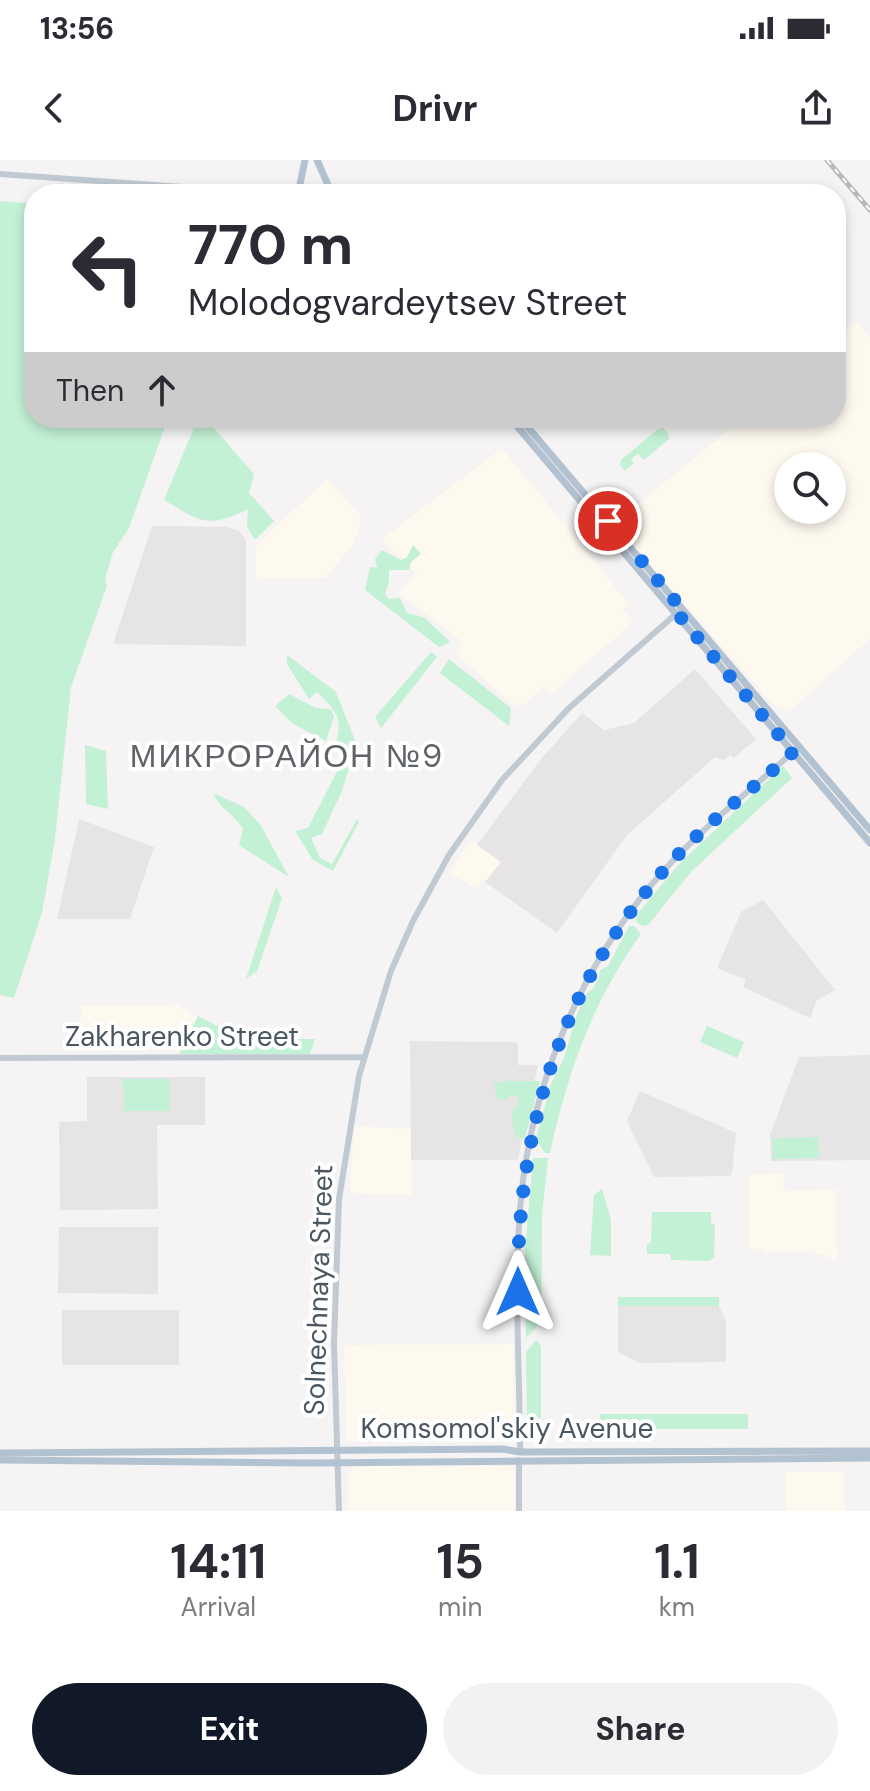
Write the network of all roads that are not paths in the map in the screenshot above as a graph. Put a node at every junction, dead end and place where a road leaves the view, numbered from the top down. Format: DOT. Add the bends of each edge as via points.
graph roads {
  1 [pos="305,160"];
  2 [pos="317,160"];
  3 [pos="0,174"];
  4 [pos="128,182"];
  5 [pos="132,184"];
  6 [pos="154,184"];
  7 [pos="300,184"];
  8 [pos="328,184"];
  9 [pos="522,428"];
  10 [pos="680,611"];
  11 [pos="797,749"];
  12 [pos="816,772"];
  13 [pos="870,830"];
  14 [pos="870,843"];
  15 [pos="364,1057"];
  16 [pos="0,1058"];
  17 [pos="336,1449"];
  18 [pos="233,1451"];
  19 [pos="752,1451"];
  20 [pos="800,1451"];
  21 [pos="870,1451"];
  22 [pos="120,1452"];
  23 [pos="628,1452"];
  24 [pos="0,1453"];
  25 [pos="832,1454"];
  26 [pos="141,1456"];
  27 [pos="520,1456"];
  28 [pos="774,1458"];
  29 [pos="870,1458"];
  30 [pos="601,1459"];
  31 [pos="729,1459"];
  32 [pos="0,1460"];
  33 [pos="107,1460"];
  34 [pos="216,1460"];
  35 [pos="336,1463"];
  36 [pos="339,1511"];
  37 [pos="519,1511"];
  1 -- 7 [label="main road"];
  2 -- 8 [label="main road"];
  3 -- 4 [label="street"];
  4 -- 5 [label="street"];
  4 -- 6 [label="street"];
  9 -- 10 [label="main road"];
  10 -- 11 [label="main road"];
  10 -- 15 [label="street, Solnechnaya Street" via="547,730 459,839 402,943"];
  11 -- 12 [label="main road"];
  11 -- 27 [label="street" via="711,822 652,883 600,958 559,1043 534,1123 521,1198"];
  12 -- 13 [label="main road"];
  12 -- 14 [label="main road"];
  15 -- 16 [label="street, Zakharenko Street"];
  15 -- 17 [label="street, Solnechnaya Street" via="339,1199"];
  17 -- 18 [label="main road, Komsomol'skiy Avenue"];
  17 -- 27 [label="main road, Komsomol'skiy Avenue" via="503,1449"];
  17 -- 35 [label="street, Solnechnaya Street"];
  18 -- 26 [label="main road, Komsomol'skiy Avenue"];
  18 -- 34 [label="main road" via="214,1455"];
  19 -- 20 [label="main road, Komsomol'skiy Avenue"];
  19 -- 23 [label="main road, Komsomol'skiy Avenue"];
  19 -- 31 [label="main road" via="755,1456"];
  20 -- 25 [label="main road, Komsomol'skiy Avenue"];
  20 -- 28 [label="main road" via="772,1453"];
  21 -- 25 [label="main road, Komsomol'skiy Avenue"];
  22 -- 24 [label="main road, Komsomol'skiy Avenue"];
  22 -- 26 [label="main road, Komsomol'skiy Avenue"];
  22 -- 33 [label="main road" via="123,1457"];
  23 -- 27 [label="main road, Komsomol'skiy Avenue"];
  23 -- 30 [label="main road" via="630,1457"];
  25 -- 28 [label="main road, Komsomol'skiy Avenue"];
  25 -- 29 [label="main road, Komsomol'skiy Avenue"];
  26 -- 33 [label="main road, Komsomol'skiy Avenue"];
  26 -- 34 [label="main road, Komsomol'skiy Avenue"];
  27 -- 30 [label="main road, Komsomol'skiy Avenue"];
  27 -- 35 [label="main road, Komsomol'skiy Avenue"];
  27 -- 37 [label="street"];
  28 -- 31 [label="main road, Komsomol'skiy Avenue"];
  30 -- 31 [label="main road, Komsomol'skiy Avenue"];
  32 -- 33 [label="main road, Komsomol'skiy Avenue"];
  34 -- 35 [label="main road, Komsomol'skiy Avenue"];
  35 -- 36 [label="street, Solnechnaya Street"];
}
